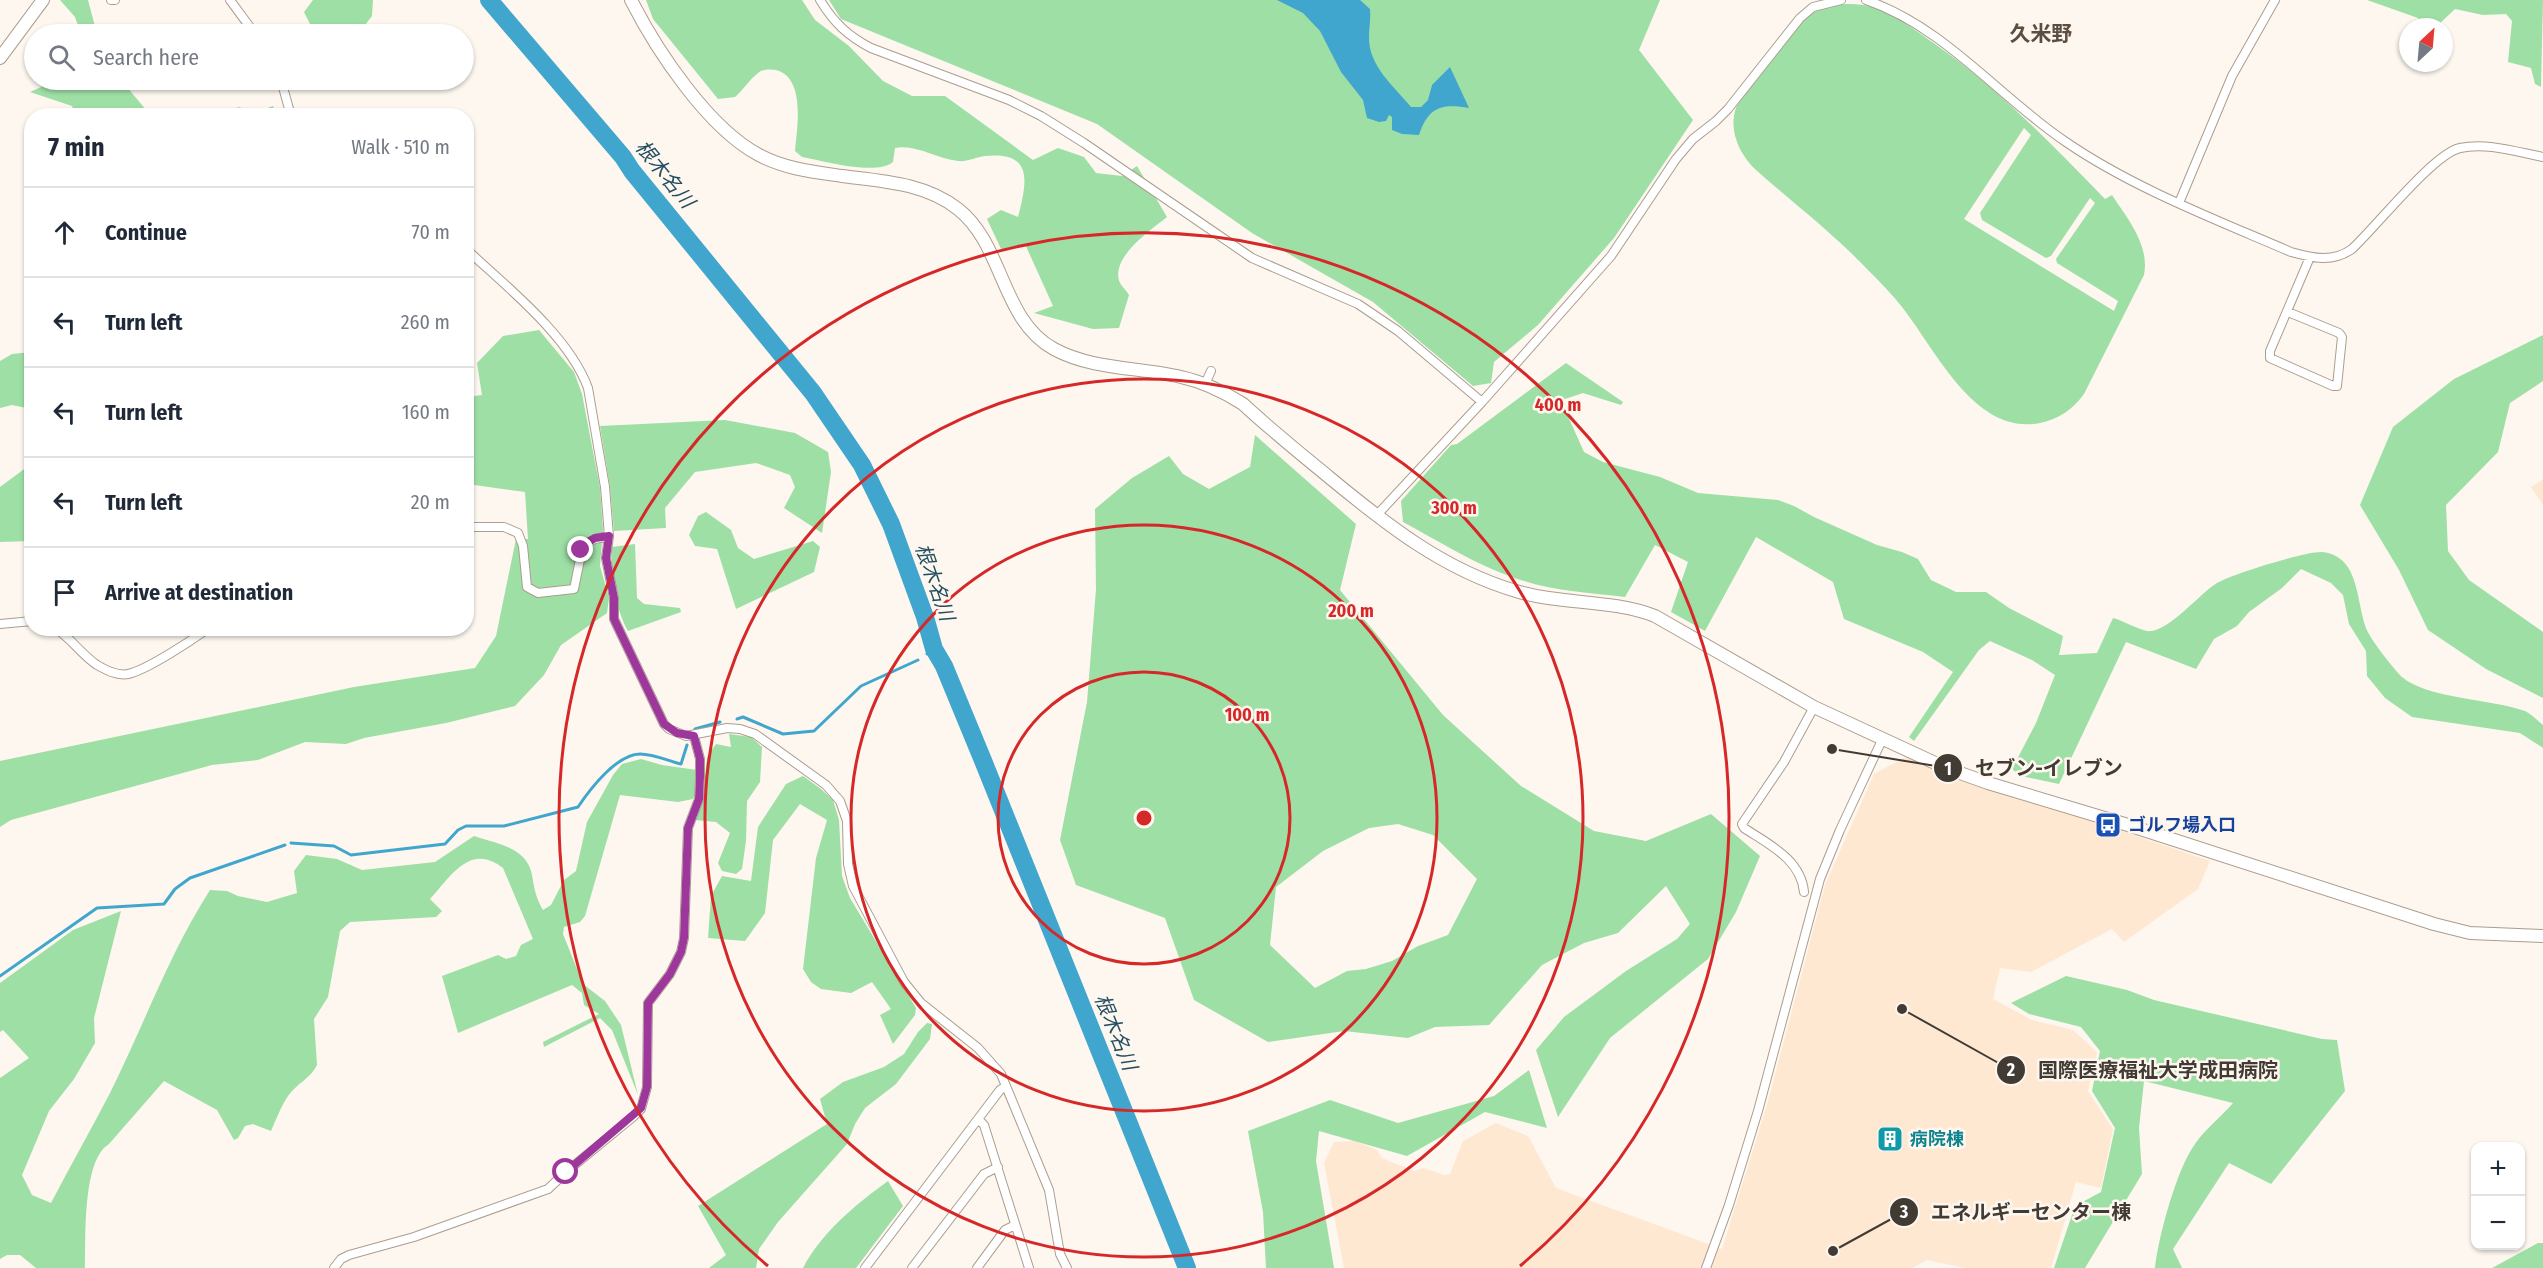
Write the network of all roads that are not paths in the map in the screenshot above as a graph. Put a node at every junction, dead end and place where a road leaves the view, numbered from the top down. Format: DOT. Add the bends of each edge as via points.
graph roads {
  1 [pos="43,0"];
  2 [pos="230,0"];
  3 [pos="631,0"];
  4 [pos="820,0"];
  5 [pos="1840,0"];
  6 [pos="1866,0"];
  7 [pos="2275,0"];
  8 [pos="25,24"];
  9 [pos="248,24"];
  10 [pos="24,26"];
  11 [pos="0,58"];
  12 [pos="284,90"];
  13 [pos="289,108"];
  14 [pos="2543,157"];
  15 [pos="2179,203"];
  16 [pos="474,257"];
  17 [pos="2310,257"];
  18 [pos="2288,312"];
  19 [pos="1211,372"];
  20 [pos="1205,384"];
  21 [pos="1482,402"];
  22 [pos="1376,516"];
  23 [pos="474,527"];
  24 [pos="609,536"];
  25 [pos="24,622"];
  26 [pos="0,624"];
  27 [pos="66,636"];
  28 [pos="196,636"];
  29 [pos="1814,707"];
  30 [pos="694,736"];
  31 [pos="1882,740"];
  32 [pos="1804,892"];
  33 [pos="2543,936"];
  34 [pos="1006,1086"];
  35 [pos="978,1119"];
  36 [pos="998,1167"];
  37 [pos="1015,1226"];
  38 [pos="334,1268"];
  39 [pos="865,1268"];
  40 [pos="912,1268"];
  41 [pos="977,1268"];
  42 [pos="1029,1268"];
  43 [pos="1067,1268"];
  44 [pos="1706,1268"];
  1 -- 8 [label="street"];
  2 -- 9 [label="street"];
  3 -- 20 [label="street" via="669,63 707,112 747,148 794,168 893,182 932,194 957,208 979,230 1020,314 1051,347 1083,360 1181,376"];
  4 -- 21 [label="street" via="851,38 1010,100 1041,116 1251,258 1358,304 1398,331"];
  5 -- 21 [label="street" via="1813,7 1800,18 1728,109 1693,139 1677,159 1592,279"];
  6 -- 15 [label="street" via="1948,46 2067,143"];
  7 -- 15 [label="street" via="2232,76"];
  10 -- 11 [label="street"];
  12 -- 13 [label="street"];
  14 -- 17 [label="street" via="2488,147 2461,147 2432,165 2352,249 2335,258"];
  15 -- 17 [label="street"];
  16 -- 24 [label="street" via="571,353 583,374 602,459"];
  17 -- 18 [label="street"];
  18 -- 18 [label="street" via="2270,358 2337,386 2342,337"];
  19 -- 20 [label="street"];
  20 -- 22 [label="street" via="1243,404"];
  21 -- 22 [label="street"];
  22 -- 29 [label="street" via="1440,559 1500,586 1544,598 1627,608 1655,616"];
  23 -- 24 [label="street" via="504,527 518,533 524,546 526,587 538,593 574,589 583,545"];
  24 -- 30 [label="street" via="606,558 614,619 664,724 677,733"];
  25 -- 26 [label="street"];
  27 -- 28 [label="street" via="96,664 113,673 126,674"];
  29 -- 31 [label="street"];
  29 -- 32 [label="street" via="1784,762 1742,824 1789,860 1800,876"];
  30 -- 34 [label="street" via="727,728 755,734 835,794 847,821 853,886 904,982 921,1003 989,1059"];
  30 -- 38 [label="street" via="700,759 699,799 688,828 684,938 670,974 648,1003 647,1087 641,1108 548,1190 414,1237 349,1255"];
  31 -- 33 [label="street" via="1988,783 2434,924 2470,933"];
  31 -- 44 [label="street" via="1820,879 1758,1111"];
  34 -- 35 [label="street"];
  34 -- 43 [label="street" via="1048,1190 1060,1254"];
  35 -- 36 [label="street" via="984,1125"];
  35 -- 39 [label="street"];
  36 -- 37 [label="street"];
  36 -- 40 [label="street" via="984,1174"];
  37 -- 41 [label="street" via="1005,1230"];
  37 -- 42 [label="street"];
}
